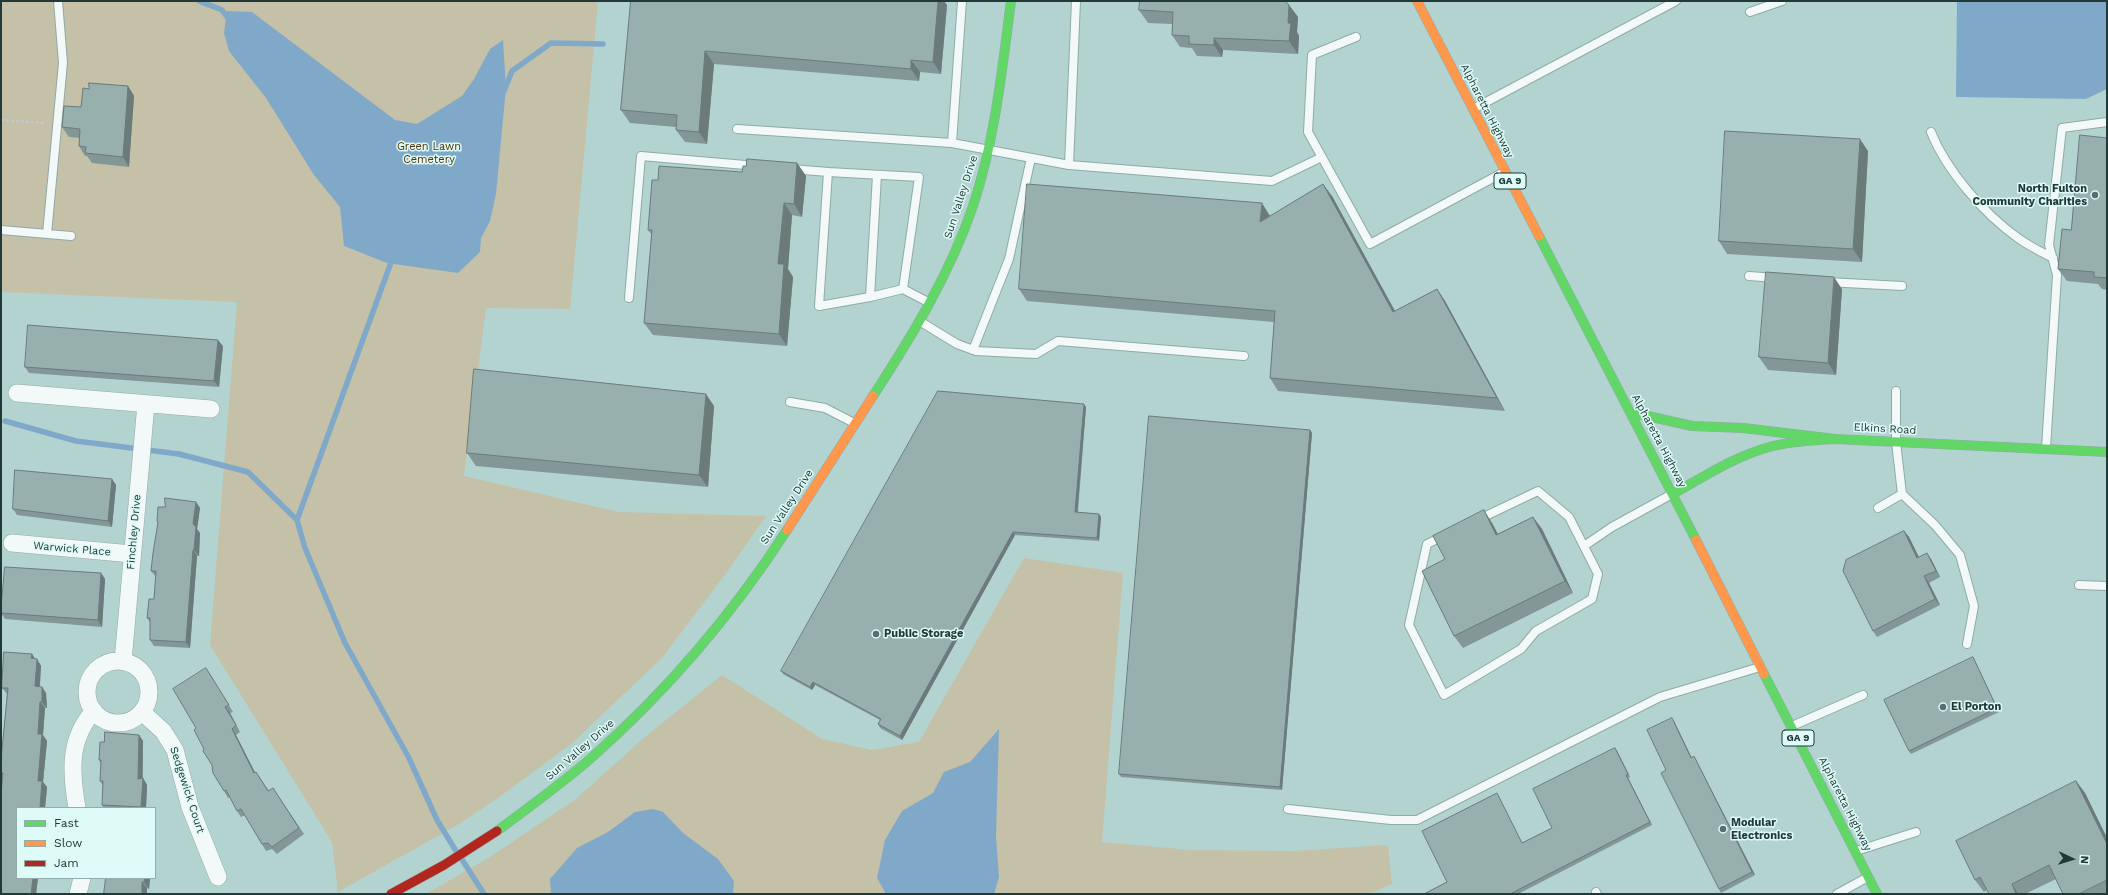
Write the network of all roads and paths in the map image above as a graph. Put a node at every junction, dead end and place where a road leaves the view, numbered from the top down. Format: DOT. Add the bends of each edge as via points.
graph roads {
  1 [pos="58,1"];
  2 [pos="962,1"];
  3 [pos="1011,1"];
  4 [pos="1076,1"];
  5 [pos="1417,1"];
  6 [pos="1676,1"];
  7 [pos="1782,1"];
  8 [pos="1750,12"];
  9 [pos="1356,37"];
  10 [pos="1472,109"];
  11 [pos="1,120"];
  12 [pos="2107,122"];
  13 [pos="57,124"];
  14 [pos="737,129"];
  15 [pos="1931,132"];
  16 [pos="952,143"];
  17 [pos="988,151"];
  18 [pos="1322,157"];
  19 [pos="1031,158"];
  20 [pos="1069,164"];
  21 [pos="766,167"];
  22 [pos="781,168"];
  23 [pos="828,172"];
  24 [pos="1505,172"];
  25 [pos="877,175"];
  26 [pos="1,230"];
  27 [pos="47,234"];
  28 [pos="71,236"];
  29 [pos="2053,258"];
  30 [pos="1748,276"];
  31 [pos="1786,279"];
  32 [pos="1816,281"];
  33 [pos="1902,286"];
  34 [pos="903,289"];
  35 [pos="870,297"];
  36 [pos="629,298"];
  37 [pos="929,303"];
  38 [pos="919,321"];
  39 [pos="973,350"];
  40 [pos="1244,356"];
  41 [pos="1896,391"];
  42 [pos="17,393"];
  43 [pos="790,402"];
  44 [pos="146,404"];
  45 [pos="211,409"];
  46 [pos="1630,412"];
  47 [pos="855,424"];
  48 [pos="1835,439"];
  49 [pos="1896,442"];
  50 [pos="2046,449"];
  51 [pos="2107,452"];
  52 [pos="1672,494"];
  53 [pos="1902,494"];
  54 [pos="1878,508"];
  55 [pos="12,543"];
  56 [pos="1584,546"];
  57 [pos="132,554"];
  58 [pos="2079,586"];
  59 [pos="2107,586"];
  60 [pos="1131,599"];
  61 [pos="1139,600"];
  62 [pos="1291,612"];
  63 [pos="1305,612"];
  64 [pos="1967,644"];
  65 [pos="123,661"];
  66 [pos="1761,667"];
  67 [pos="1863,694"];
  68 [pos="94,711"];
  69 [pos="142,712"];
  70 [pos="1792,726"];
  71 [pos="77,807"];
  72 [pos="1288,809"];
  73 [pos="1916,832"];
  74 [pos="1856,851"];
  75 [pos="218,877"];
  76 [pos="1869,877"];
  77 [pos="82,879"];
  78 [pos="78,894"];
  79 [pos="391,894"];
  80 [pos="1837,894"];
  81 [pos="1878,894"];
  1 -- 13 [label="lane" via="63,63"];
  2 -- 16 [label="lane"];
  3 -- 17 [label="main road, Sun Valley Drive"];
  4 -- 20 [label="lane"];
  5 -- 10 [label="main road, Alpharetta Highway / GA 9"];
  6 -- 10 [label="lane"];
  7 -- 8 [label="lane"];
  9 -- 18 [label="lane" via="1312,55 1308,132"];
  10 -- 24 [label="main road, Alpharetta Highway / GA 9"];
  11 -- 13 [label="path"];
  12 -- 29 [label="lane" via="2062,128 2049,245"];
  13 -- 27 [label="lane"];
  14 -- 16 [label="lane"];
  15 -- 29 [label="lane" via="1938,150 1974,199 2018,238"];
  16 -- 17 [label="lane"];
  17 -- 19 [label="lane"];
  17 -- 37 [label="main road, Sun Valley Drive" via="964,233"];
  18 -- 20 [label="lane" via="1272,181"];
  18 -- 24 [label="lane" via="1370,244"];
  19 -- 20 [label="lane"];
  19 -- 39 [label="lane" via="1009,259"];
  21 -- 36 [label="lane" via="641,156"];
  22 -- 23 [label="lane"];
  23 -- 25 [label="lane"];
  23 -- 35 [label="lane" via="819,306"];
  24 -- 46 [label="main road, Alpharetta Highway / GA 9"];
  25 -- 34 [label="lane" via="919,177"];
  25 -- 35 [label="lane"];
  26 -- 27 [label="lane"];
  27 -- 28 [label="lane"];
  29 -- 50 [label="lane" via="2057,275"];
  30 -- 31 [label="lane"];
  32 -- 33 [label="lane"];
  34 -- 35 [label="lane"];
  34 -- 37 [label="lane"];
  37 -- 38 [label="main road, Sun Valley Drive"];
  38 -- 39 [label="lane" via="957,344"];
  38 -- 47 [label="main road, Sun Valley Drive"];
  39 -- 40 [label="lane" via="1036,354 1058,341"];
  41 -- 49 [label="lane"];
  42 -- 44 [label="street"];
  43 -- 47 [label="lane" via="825,408"];
  44 -- 45 [label="street"];
  44 -- 57 [label="street, Finchley Drive"];
  46 -- 48 [label="main road" via="1692,426 1743,428"];
  46 -- 52 [label="main road, Alpharetta Highway / GA 9"];
  47 -- 79 [label="main road, Sun Valley Drive" via="752,582 683,668 641,712 599,752 509,824 447,865"];
  48 -- 49 [label="main road, Elkins Road"];
  48 -- 52 [label="main road, Elkins Road" via="1796,442 1766,448 1735,460"];
  49 -- 50 [label="main road, Elkins Road"];
  49 -- 53 [label="lane"];
  50 -- 51 [label="main road, Elkins Road"];
  52 -- 56 [label="lane" via="1612,527"];
  52 -- 66 [label="main road, Alpharetta Highway / GA 9"];
  53 -- 54 [label="lane"];
  53 -- 64 [label="lane" via="1935,524 1960,555 1974,606"];
  55 -- 57 [label="street, Warwick Place"];
  56 -- 56 [label="lane" via="1568,517 1538,492 1427,544 1409,625 1444,695 1521,649 1536,631 1592,599 1598,574"];
  57 -- 65 [label="street, Finchley Drive"];
  58 -- 59 [label="lane"];
  60 -- 61 [label="path"];
  62 -- 63 [label="path"];
  65 -- 68 [label="street" via="105,664 91,676 87,694"];
  65 -- 69 [label="street" via="139,670 148,685 148,699"];
  66 -- 70 [label="main road, Alpharetta Highway / GA 9"];
  66 -- 72 [label="lane" via="1660,697 1418,820 1391,820"];
  67 -- 70 [label="lane"];
  68 -- 69 [label="street" via="106,721 121,723"];
  68 -- 71 [label="street" via="82,726 72,757 72,780"];
  69 -- 75 [label="street, Sedgewick Court" via="163,731 175,750 190,807"];
  70 -- 74 [label="main road, Alpharetta Highway / GA 9"];
  73 -- 74 [label="lane"];
  74 -- 76 [label="main road, Alpharetta Highway / GA 9"];
  76 -- 80 [label="lane"];
  76 -- 81 [label="main road, Alpharetta Highway / GA 9"];
  77 -- 78 [label="street"];
}
